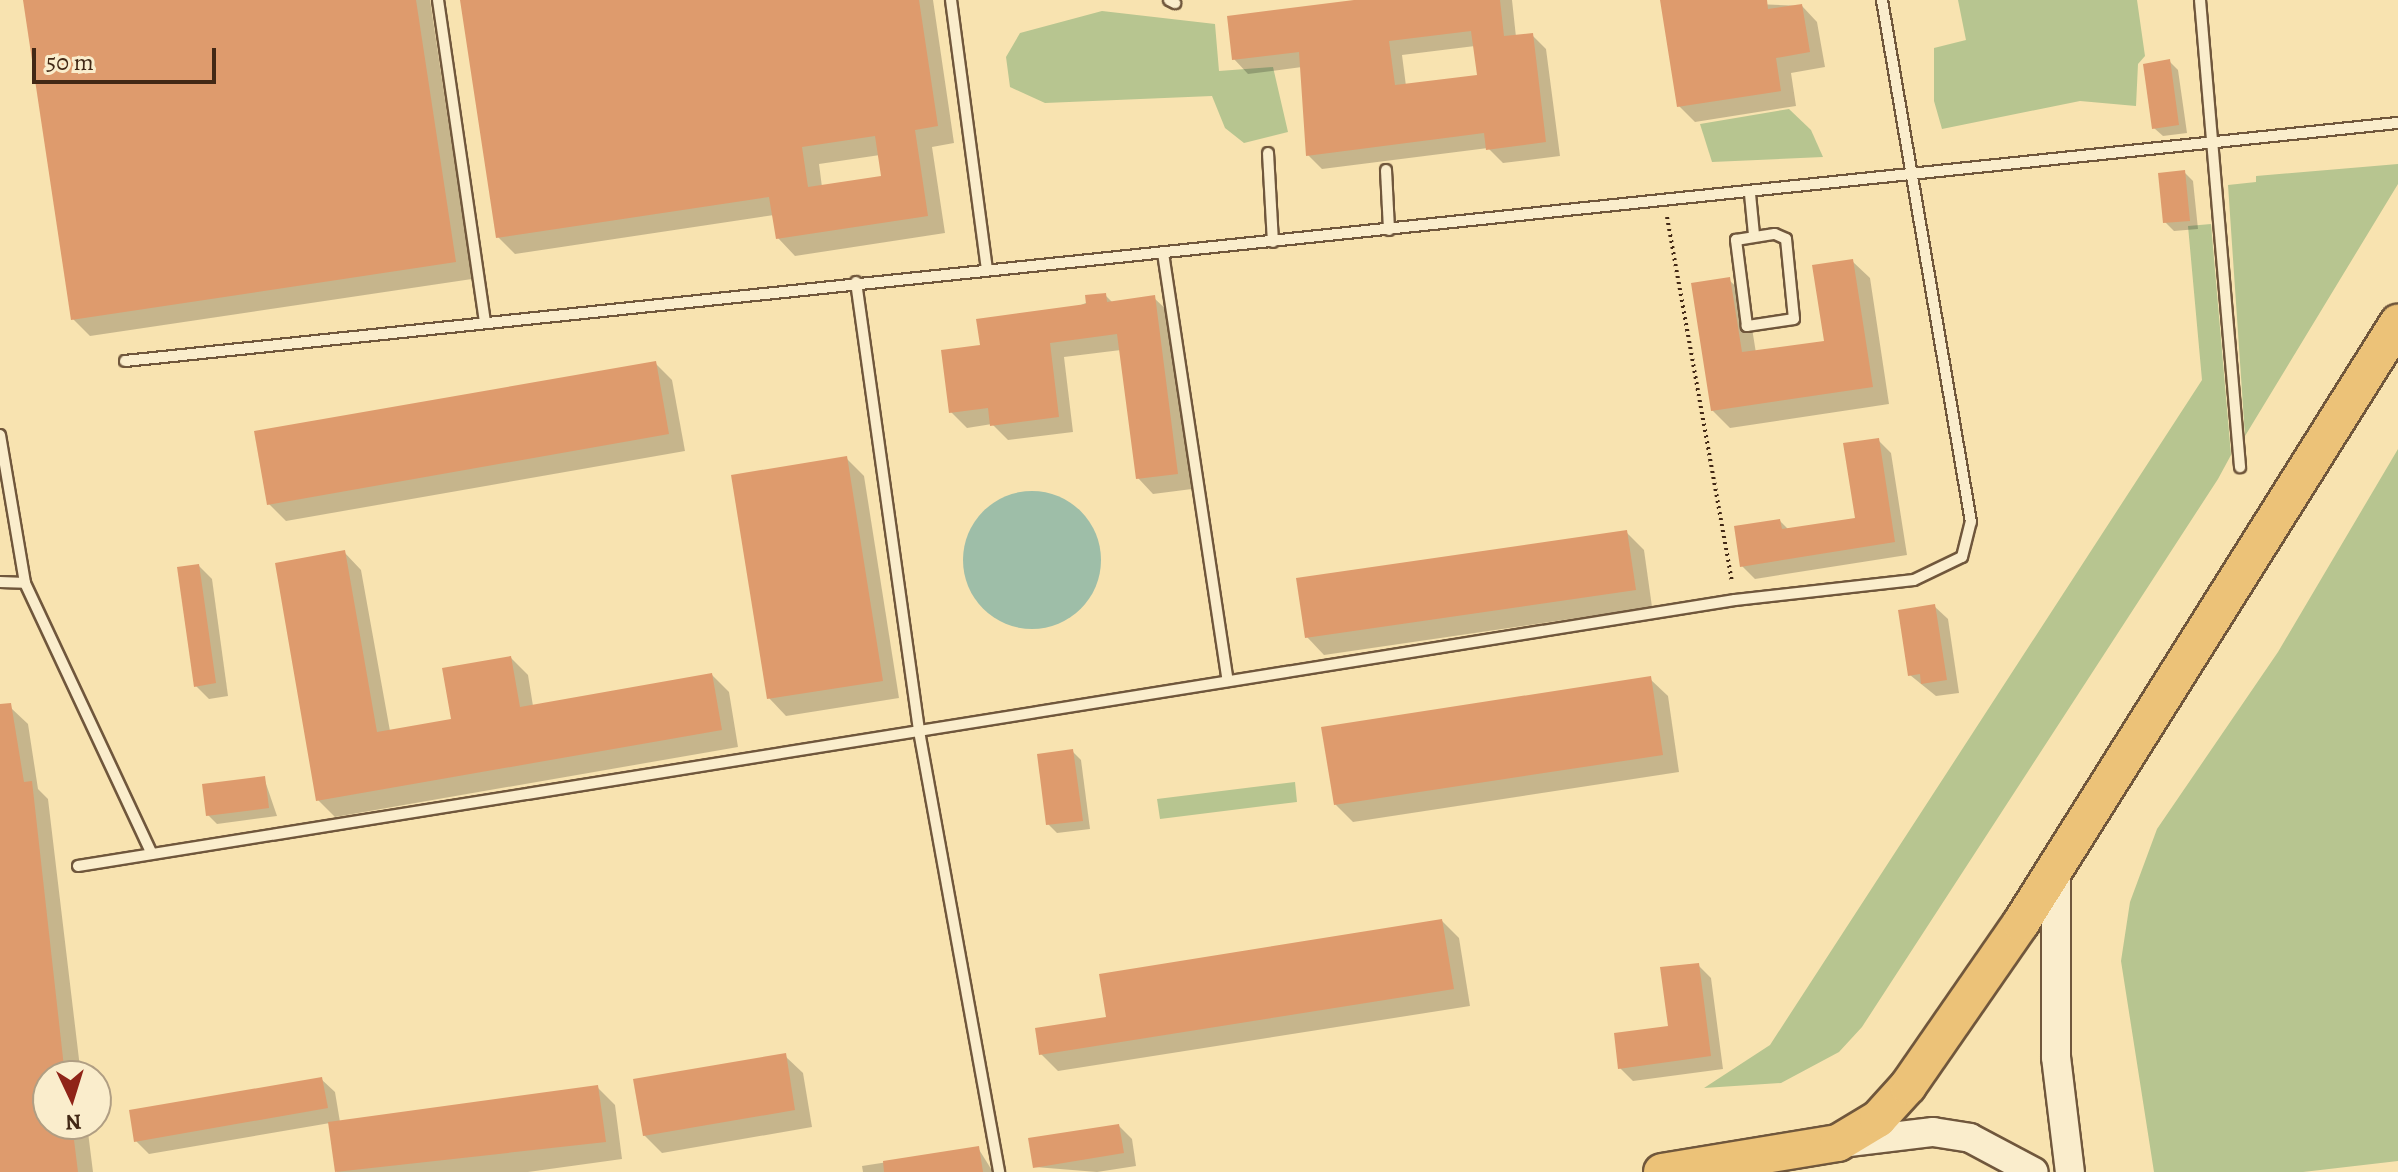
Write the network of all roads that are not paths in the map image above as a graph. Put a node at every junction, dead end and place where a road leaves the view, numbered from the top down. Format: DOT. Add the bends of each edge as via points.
graph roads {
  1 [pos="438,0"];
  2 [pos="951,0"];
  3 [pos="1882,0"];
  4 [pos="2200,0"];
  5 [pos="2398,123"];
  6 [pos="2216,143"];
  7 [pos="1268,153"];
  8 [pos="1386,170"];
  9 [pos="1914,176"];
  10 [pos="1750,194"];
  11 [pos="1389,230"];
  12 [pos="1754,235"];
  13 [pos="1273,242"];
  14 [pos="1163,253"];
  15 [pos="987,269"];
  16 [pos="856,282"];
  17 [pos="485,323"];
  18 [pos="2398,323"];
  19 [pos="125,361"];
  20 [pos="0,435"];
  21 [pos="2240,467"];
  22 [pos="0,582"];
  23 [pos="25,583"];
  24 [pos="1228,681"];
  25 [pos="919,731"];
  26 [pos="152,854"];
  27 [pos="2056,861"];
  28 [pos="78,866"];
  29 [pos="1838,1143"];
  30 [pos="999,1172"];
  31 [pos="1662,1172"];
  32 [pos="2034,1172"];
  33 [pos="2070,1172"];
  1 -- 17 [label="lane"];
  2 -- 15 [label="lane"];
  3 -- 9 [label="lane"];
  4 -- 6 [label="lane"];
  5 -- 6 [label="lane"];
  6 -- 9 [label="lane"];
  6 -- 21 [label="lane"];
  7 -- 13 [label="lane"];
  8 -- 11 [label="lane"];
  9 -- 10 [label="lane"];
  9 -- 24 [label="lane" via="1971,522 1962,557 1914,580 1735,600"];
  10 -- 11 [label="lane"];
  10 -- 12 [label="lane"];
  11 -- 13 [label="lane"];
  12 -- 12 [label="lane" via="1786,239 1794,319 1747,326 1733,254 1736,240"];
  13 -- 14 [label="lane"];
  14 -- 15 [label="lane"];
  14 -- 24 [label="lane"];
  15 -- 16 [label="lane"];
  16 -- 17 [label="lane"];
  16 -- 25 [label="lane"];
  17 -- 19 [label="lane"];
  18 -- 27 [label="highway"];
  20 -- 23 [label="lane"];
  22 -- 23 [label="lane"];
  23 -- 26 [label="lane"];
  24 -- 25 [label="lane"];
  25 -- 26 [label="lane"];
  25 -- 30 [label="lane"];
  26 -- 28 [label="lane"];
  27 -- 29 [label="highway" via="1908,1086 1878,1119"];
  27 -- 33 [label="main road" via="2056,1057"];
  29 -- 31 [label="highway"];
  29 -- 32 [label="main road" via="1933,1132 1970,1138"];
}
